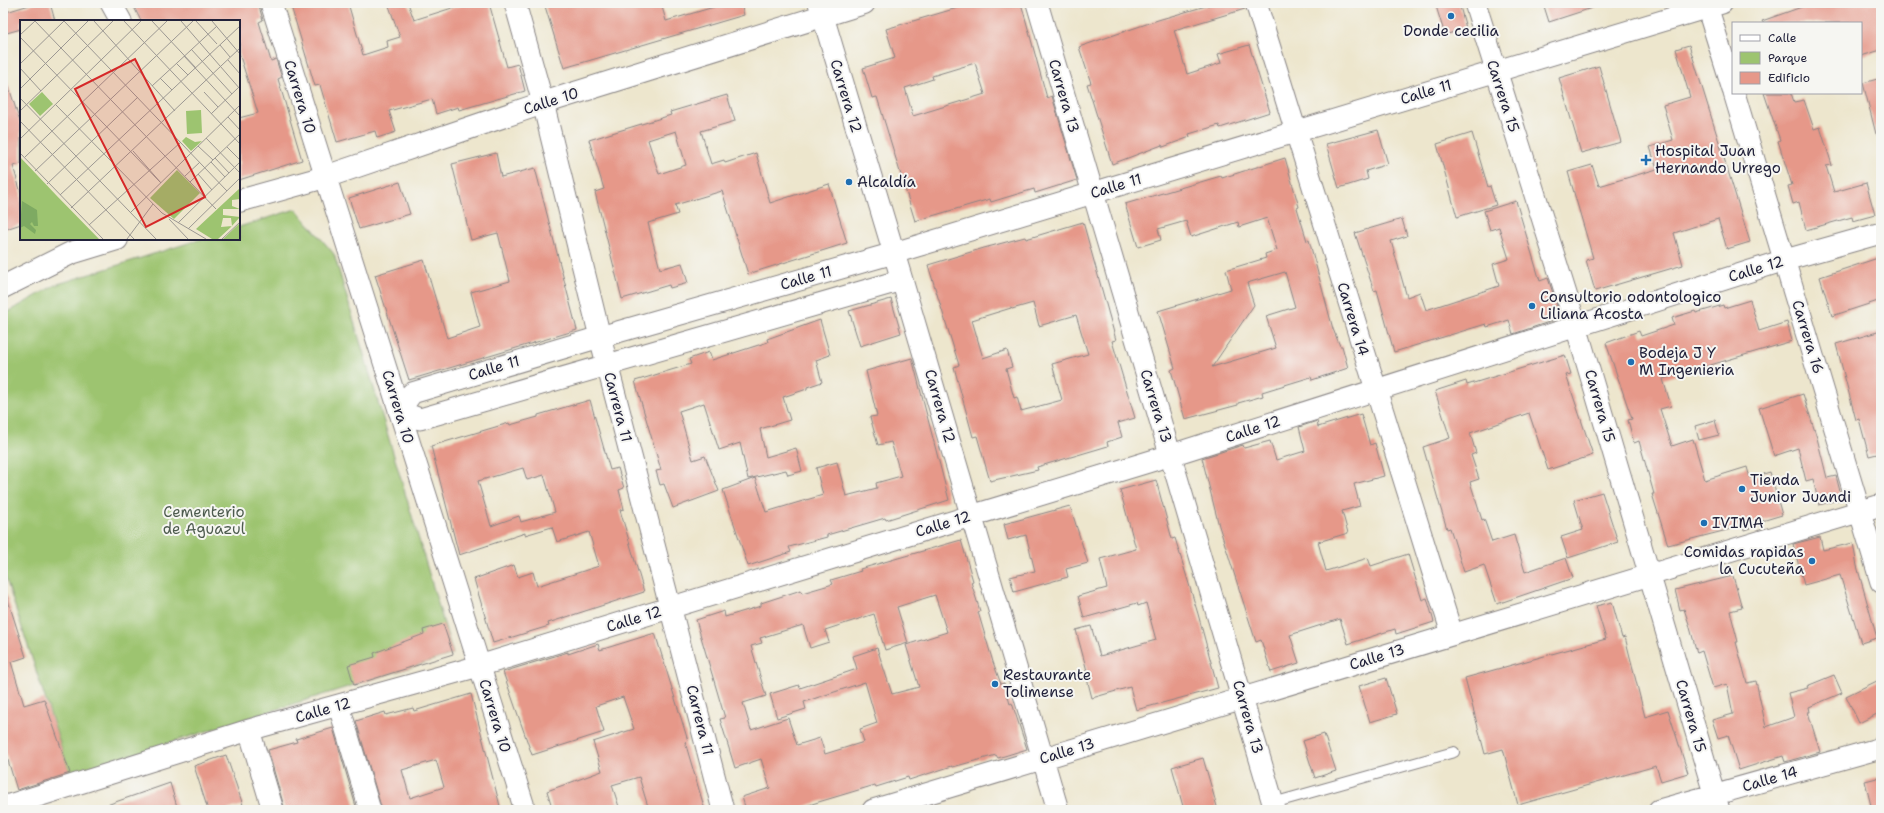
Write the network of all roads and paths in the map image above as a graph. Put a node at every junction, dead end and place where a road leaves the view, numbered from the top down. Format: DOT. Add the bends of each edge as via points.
graph roads {
  1 [pos="112,3"];
  2 [pos="271,3"];
  3 [pos="515,3"];
  4 [pos="864,3"];
  5 [pos="1037,3"];
  6 [pos="1256,3"];
  7 [pos="1475,3"];
  8 [pos="1712,4"];
  9 [pos="821,10"];
  10 [pos="120,20"];
  11 [pos="1495,72"];
  12 [pos="1732,86"];
  13 [pos="1734,94"];
  14 [pos="543,102"];
  15 [pos="1295,132"];
  16 [pos="325,177"];
  17 [pos="1092,193"];
  18 [pos="240,201"];
  19 [pos="1881,233"];
  20 [pos="114,240"];
  21 [pos="894,253"];
  22 [pos="1785,260"];
  23 [pos="902,280"];
  24 [pos="3,287"];
  25 [pos="1576,326"];
  26 [pos="600,337"];
  27 [pos="607,365"];
  28 [pos="1376,390"];
  29 [pos="399,411"];
  30 [pos="1171,455"];
  31 [pos="1881,505"];
  32 [pos="1860,511"];
  33 [pos="972,515"];
  34 [pos="1650,575"];
  35 [pos="1881,582"];
  36 [pos="671,608"];
  37 [pos="1452,634"];
  38 [pos="479,666"];
  39 [pos="1242,698"];
  40 [pos="339,706"];
  41 [pos="249,730"];
  42 [pos="1881,748"];
  43 [pos="1454,752"];
  44 [pos="1043,758"];
  45 [pos="1717,802"];
  46 [pos="1274,806"];
  47 [pos="3,807"];
  48 [pos="4,810"];
  49 [pos="273,810"];
  50 [pos="370,810"];
  51 [pos="525,810"];
  52 [pos="723,810"];
  53 [pos="873,810"];
  54 [pos="1058,810"];
  55 [pos="1659,810"];
  1 -- 10 [label="street"];
  2 -- 16 [label="street, Carrera 10"];
  3 -- 14 [label="street, Carrera 11"];
  4 -- 9 [label="street, Calle 10"];
  5 -- 17 [label="street, Carrera 13"];
  6 -- 15 [label="street, Carrera 14"];
  7 -- 11 [label="street, Carrera 15"];
  8 -- 11 [label="street, Calle 11"];
  8 -- 12 [label="street"];
  9 -- 14 [label="street, Calle 10"];
  9 -- 21 [label="street, Carrera 12"];
  11 -- 15 [label="street, Calle 11"];
  11 -- 25 [label="street, Carrera 15"];
  13 -- 22 [label="street, Carrera 16"];
  14 -- 16 [label="street, Calle 10"];
  14 -- 26 [label="street, Carrera 11"];
  15 -- 17 [label="street, Calle 11"];
  15 -- 28 [label="street, Carrera 14"];
  16 -- 18 [label="street, Calle 10"];
  16 -- 29 [label="street, Carrera 10"];
  17 -- 21 [label="street, Calle 11"];
  17 -- 30 [label="street, Carrera 13"];
  19 -- 22 [label="street, Calle 12"];
  20 -- 24 [label="street" via="71,253"];
  21 -- 23 [label="street, Carrera 12"];
  21 -- 26 [label="street, Calle 11"];
  22 -- 25 [label="street, Calle 12"];
  22 -- 32 [label="street, Carrera 16"];
  23 -- 27 [label="street, Calle 11"];
  23 -- 33 [label="street, Carrera 12"];
  25 -- 28 [label="street, Calle 12"];
  25 -- 34 [label="street, Carrera 15"];
  26 -- 27 [label="street, Carrera 11"];
  26 -- 29 [label="street, Calle 11" via="412,393"];
  27 -- 29 [label="street, Calle 11" via="420,419"];
  27 -- 36 [label="street, Carrera 11"];
  28 -- 30 [label="street, Calle 12"];
  28 -- 37 [label="street, Carrera 14"];
  29 -- 38 [label="street, Carrera 10"];
  30 -- 33 [label="street, Calle 12"];
  30 -- 39 [label="street, Carrera 13"];
  31 -- 32 [label="street, Calle 13"];
  32 -- 34 [label="street, Calle 13"];
  32 -- 35 [label="street, Carrera 16"];
  33 -- 36 [label="street, Calle 12"];
  33 -- 44 [label="street, Carrera 12"];
  34 -- 37 [label="street, Calle 13"];
  34 -- 45 [label="street, Carrera 15"];
  36 -- 38 [label="street, Calle 12"];
  36 -- 52 [label="street, Carrera 11"];
  37 -- 39 [label="street, Calle 13"];
  38 -- 40 [label="street, Calle 12"];
  38 -- 51 [label="street, Carrera 10"];
  39 -- 44 [label="street, Calle 13"];
  39 -- 46 [label="street, Carrera 13"];
  40 -- 41 [label="street, Calle 12"];
  40 -- 50 [label="street"];
  41 -- 47 [label="street, Calle 12"];
  41 -- 49 [label="street"];
  42 -- 45 [label="street, Calle 14"];
  43 -- 46 [label="lane"];
  44 -- 53 [label="street, Calle 13"];
  44 -- 54 [label="street, Carrera 12"];
  45 -- 55 [label="street, Calle 14"];
  47 -- 48 [label="street"];
}
